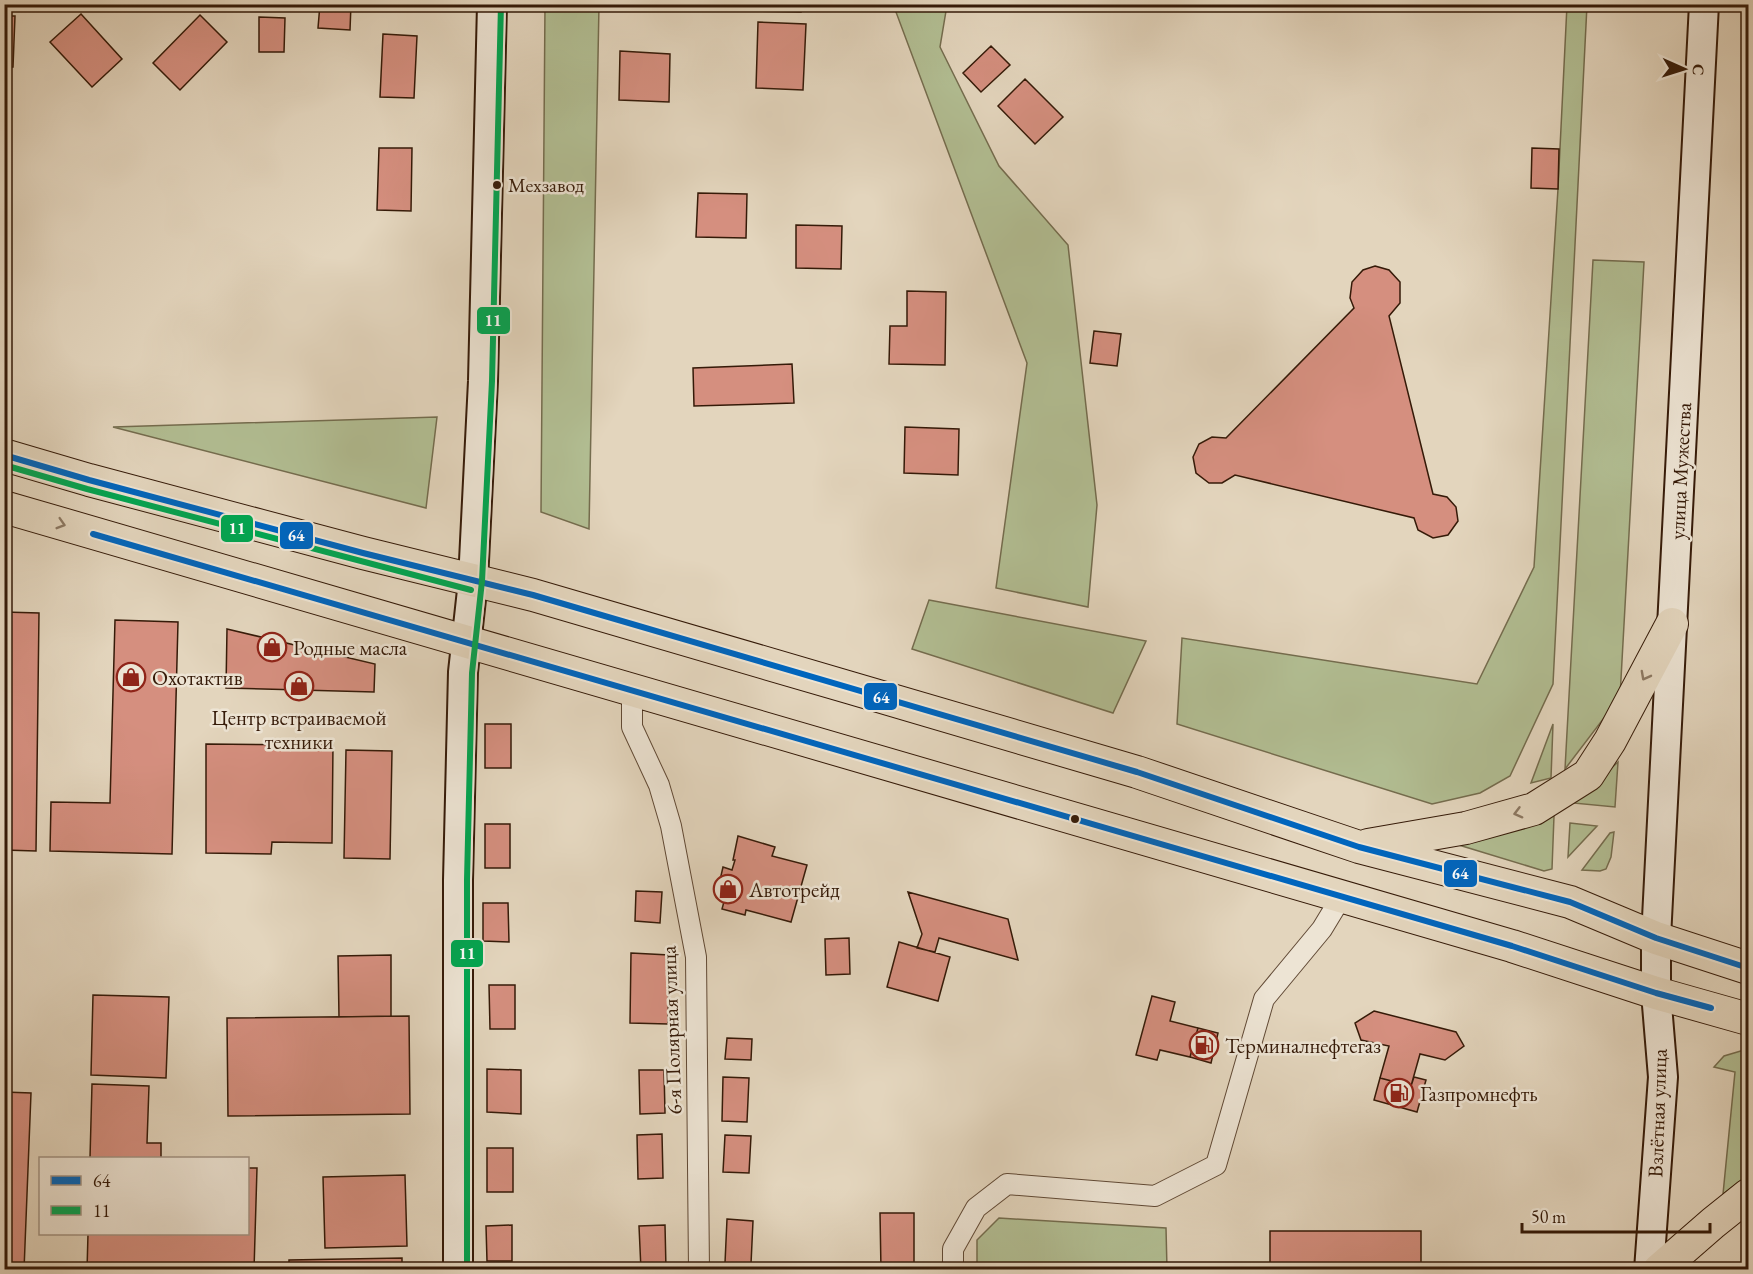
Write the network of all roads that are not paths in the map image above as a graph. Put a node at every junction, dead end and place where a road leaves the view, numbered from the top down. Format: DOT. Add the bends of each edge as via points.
graph roads {
  1 [pos="492,4"];
  2 [pos="1704,4"];
  3 [pos="4,455"];
  4 [pos="4,507"];
  5 [pos="473,581"];
  6 [pos="1672,624"];
  7 [pos="465,642"];
  8 [pos="632,691"];
  9 [pos="1359,847"];
  10 [pos="1342,896"];
  11 [pos="1656,938"];
  12 [pos="1749,968"];
  13 [pos="1656,993"];
  14 [pos="1749,1019"];
  15 [pos="1749,1196"];
  16 [pos="458,1269"];
  17 [pos="699,1269"];
  18 [pos="953,1269"];
  19 [pos="1649,1269"];
  20 [pos="1659,1269"];
  1 -- 5 [label="main road" via="483,381"];
  2 -- 6 [label="main road, улица Мужества"];
  3 -- 5 [label="main road"];
  4 -- 7 [label="main road, one-way"];
  5 -- 7 [label="main road"];
  5 -- 9 [label="main road" via="533,595 1137,772"];
  6 -- 9 [label="main road, one-way" via="1610,741 1587,775 1534,809 1466,828"];
  6 -- 11 [label="main road, улица Мужества"];
  7 -- 8 [label="main road"];
  7 -- 16 [label="main road" via="458,880"];
  8 -- 10 [label="main road"];
  8 -- 17 [label="street, 6-я Полярная улица" via="632,727 659,785 671,826 696,957"];
  9 -- 11 [label="main road" via="1570,902"];
  10 -- 13 [label="main road"];
  10 -- 18 [label="street" via="1322,929 1264,999 1216,1165 1155,1196 1007,1184 976,1208 953,1249"];
  11 -- 12 [label="main road"];
  11 -- 13 [label="main road, Взлётная улица"];
  13 -- 14 [label="main road"];
  13 -- 19 [label="main road, Взлётная улица" via="1663,1077"];
  15 -- 20 [label="main road"];
}
